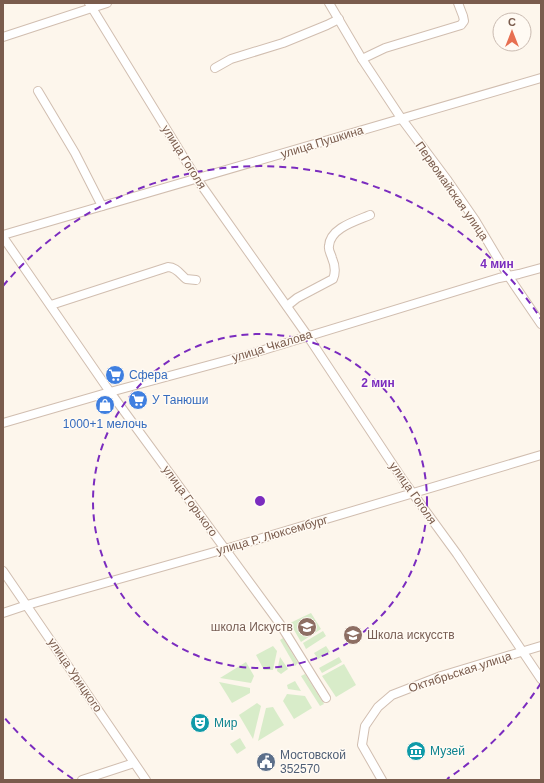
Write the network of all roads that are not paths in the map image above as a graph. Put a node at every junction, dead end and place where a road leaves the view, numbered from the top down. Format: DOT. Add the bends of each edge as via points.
graph roads {
  1 [pos="107,3"];
  2 [pos="329,3"];
  3 [pos="458,3"];
  4 [pos="91,5"];
  5 [pos="339,19"];
  6 [pos="3,37"];
  7 [pos="362,59"];
  8 [pos="215,68"];
  9 [pos="541,78"];
  10 [pos="38,91"];
  11 [pos="401,118"];
  12 [pos="197,179"];
  13 [pos="102,206"];
  14 [pos="370,215"];
  15 [pos="3,236"];
  16 [pos="541,268"];
  17 [pos="509,277"];
  18 [pos="196,280"];
  19 [pos="51,305"];
  20 [pos="287,306"];
  21 [pos="541,324"];
  22 [pos="307,336"];
  23 [pos="110,392"];
  24 [pos="3,423"];
  25 [pos="541,455"];
  26 [pos="414,494"];
  27 [pos="225,549"];
  28 [pos="3,571"];
  29 [pos="27,605"];
  30 [pos="3,613"];
  31 [pos="541,646"];
  32 [pos="522,651"];
  33 [pos="541,679"];
  34 [pos="326,698"];
  35 [pos="134,763"];
  36 [pos="82,780"];
  37 [pos="146,780"];
  38 [pos="382,780"];
  1 -- 4 [label="street"];
  2 -- 5 [label="street, Первомайская улица"];
  3 -- 7 [label="street" via="464,21 461,25 384,48"];
  4 -- 6 [label="street"];
  4 -- 12 [label="street, улица Гоголя"];
  5 -- 7 [label="street, Первомайская улица"];
  5 -- 8 [label="street" via="283,43 231,59"];
  7 -- 11 [label="street, Первомайская улица"];
  9 -- 11 [label="street, улица Пушкина"];
  10 -- 13 [label="street" via="75,153"];
  11 -- 12 [label="street, улица Пушкина"];
  11 -- 17 [label="street, Первомайская улица" via="475,220"];
  12 -- 13 [label="street, улица Пушкина"];
  12 -- 20 [label="street, улица Гоголя"];
  13 -- 15 [label="street, улица Пушкина"];
  14 -- 20 [label="street" via="338,229 330,238 328,248 336,274 333,280 297,298"];
  15 -- 19 [label="street, улица Горького"];
  16 -- 17 [label="street, улица Чкалова"];
  17 -- 21 [label="street, Первомайская улица"];
  17 -- 22 [label="street, улица Чкалова"];
  18 -- 19 [label="street" via="186,279 176,269 168,267"];
  19 -- 23 [label="street, улица Горького"];
  20 -- 22 [label="street, улица Гоголя"];
  22 -- 23 [label="street, улица Чкалова"];
  22 -- 26 [label="street, улица Гоголя"];
  23 -- 24 [label="street, улица Чкалова"];
  23 -- 27 [label="street, улица Горького"];
  25 -- 26 [label="street, улица Р. Люксембург"];
  26 -- 27 [label="street, улица Р. Люксембург"];
  26 -- 32 [label="street, улица Гоголя"];
  27 -- 29 [label="street, улица Р. Люксембург"];
  27 -- 34 [label="street, улица Горького" via="280,624"];
  28 -- 29 [label="street, улица Урицкого"];
  29 -- 30 [label="street, улица Р. Люксембург"];
  29 -- 35 [label="street, улица Урицкого"];
  31 -- 32 [label="street, Октябрьская улица"];
  32 -- 33 [label="street, улица Гоголя"];
  32 -- 38 [label="street, Октябрьская улица" via="440,676 392,695 378,707 365,726 362,745"];
  35 -- 36 [label="street"];
  35 -- 37 [label="street, улица Урицкого"];
}
